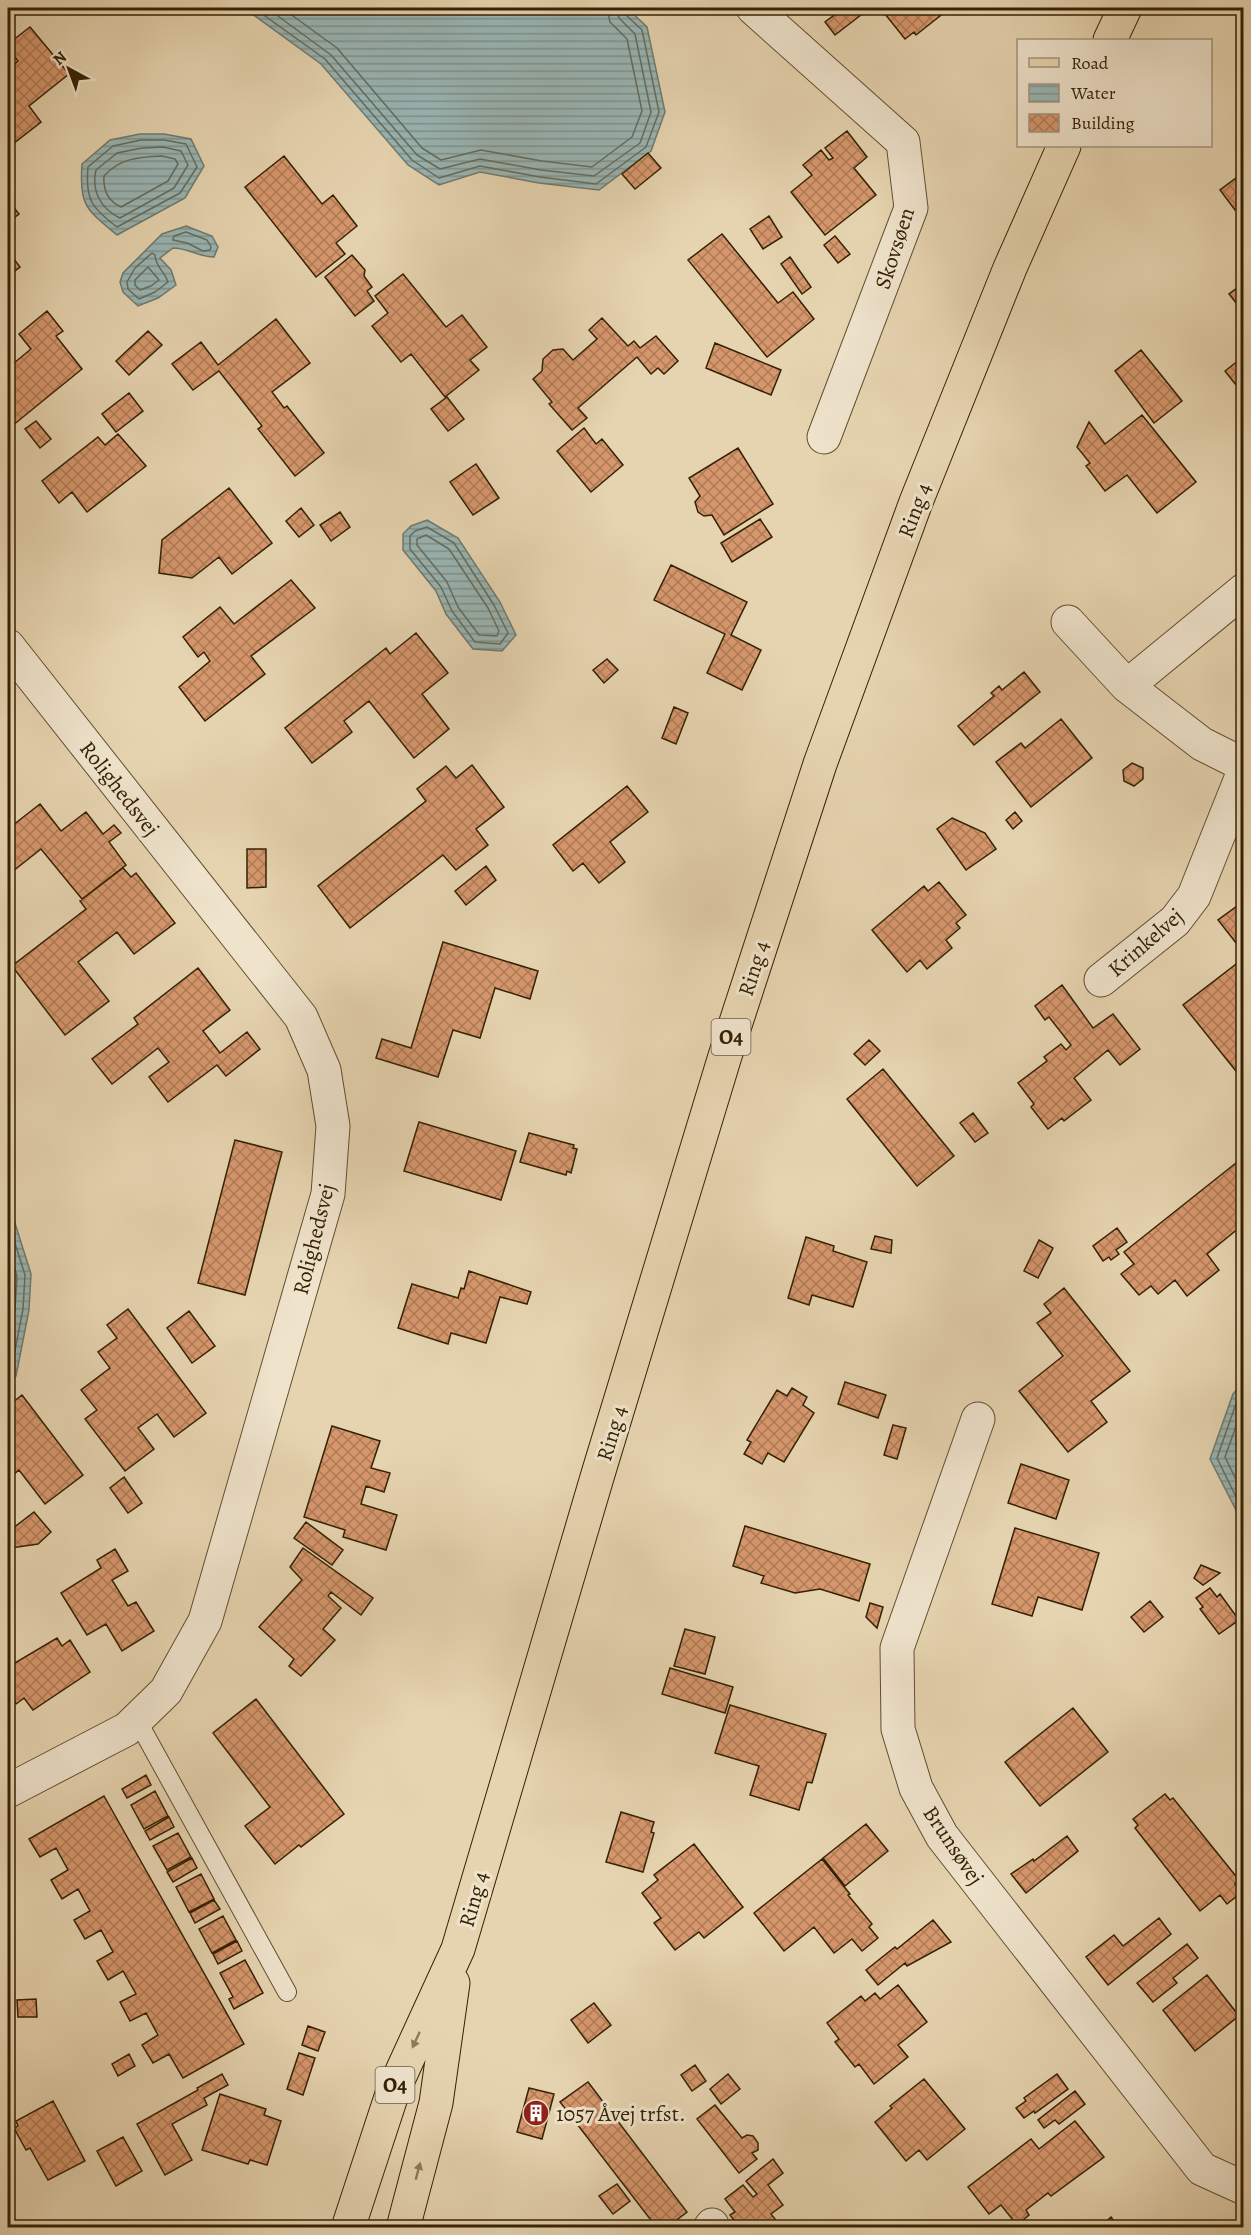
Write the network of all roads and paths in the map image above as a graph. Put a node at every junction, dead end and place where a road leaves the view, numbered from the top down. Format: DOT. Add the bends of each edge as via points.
graph roads {
  1 [pos="753,8"];
  2 [pos="1125,8"];
  3 [pos="1110,39"];
  4 [pos="1064,147"];
  5 [pos="824,437"];
  6 [pos="1244,590"];
  7 [pos="1068,622"];
  8 [pos="8,646"];
  9 [pos="1127,686"];
  10 [pos="1244,765"];
  11 [pos="1244,771"];
  12 [pos="1101,980"];
  13 [pos="978,1419"];
  14 [pos="137,1720"];
  15 [pos="8,1791"];
  16 [pos="458,1949"];
  17 [pos="287,1992"];
  18 [pos="1244,2188"];
  19 [pos="348,2228"];
  20 [pos="403,2228"];
  1 -- 5 [label="street, Skovsøen" via="903,142 911,208"];
  2 -- 3 [label="main road"];
  4 -- 16 [label="main road, Ring 4 / O4" via="1010,268 916,502 820,764 721,1067"];
  6 -- 9 [label="street"];
  7 -- 9 [label="street"];
  8 -- 14 [label="street, Rolighedsvej" via="301,1017 324,1070 333,1125 328,1194 205,1621 166,1691"];
  9 -- 10 [label="street" via="1202,744"];
  11 -- 12 [label="street, Krinkelvej" via="1194,896 1175,921"];
  13 -- 18 [label="street, Brunsøvej" via="897,1648 898,1729 916,1788 942,1836 1202,2169"];
  14 -- 15 [label="street, Rolighedsvej" via="127,1729"];
  14 -- 17 [label="lane"];
  16 -- 19 [label="main road, Ring 4 / O4, one-way" via="393,2091"];
  20 -- 16 [label="main road, Ring 4 / O4, one-way" via="436,2103"];
}
